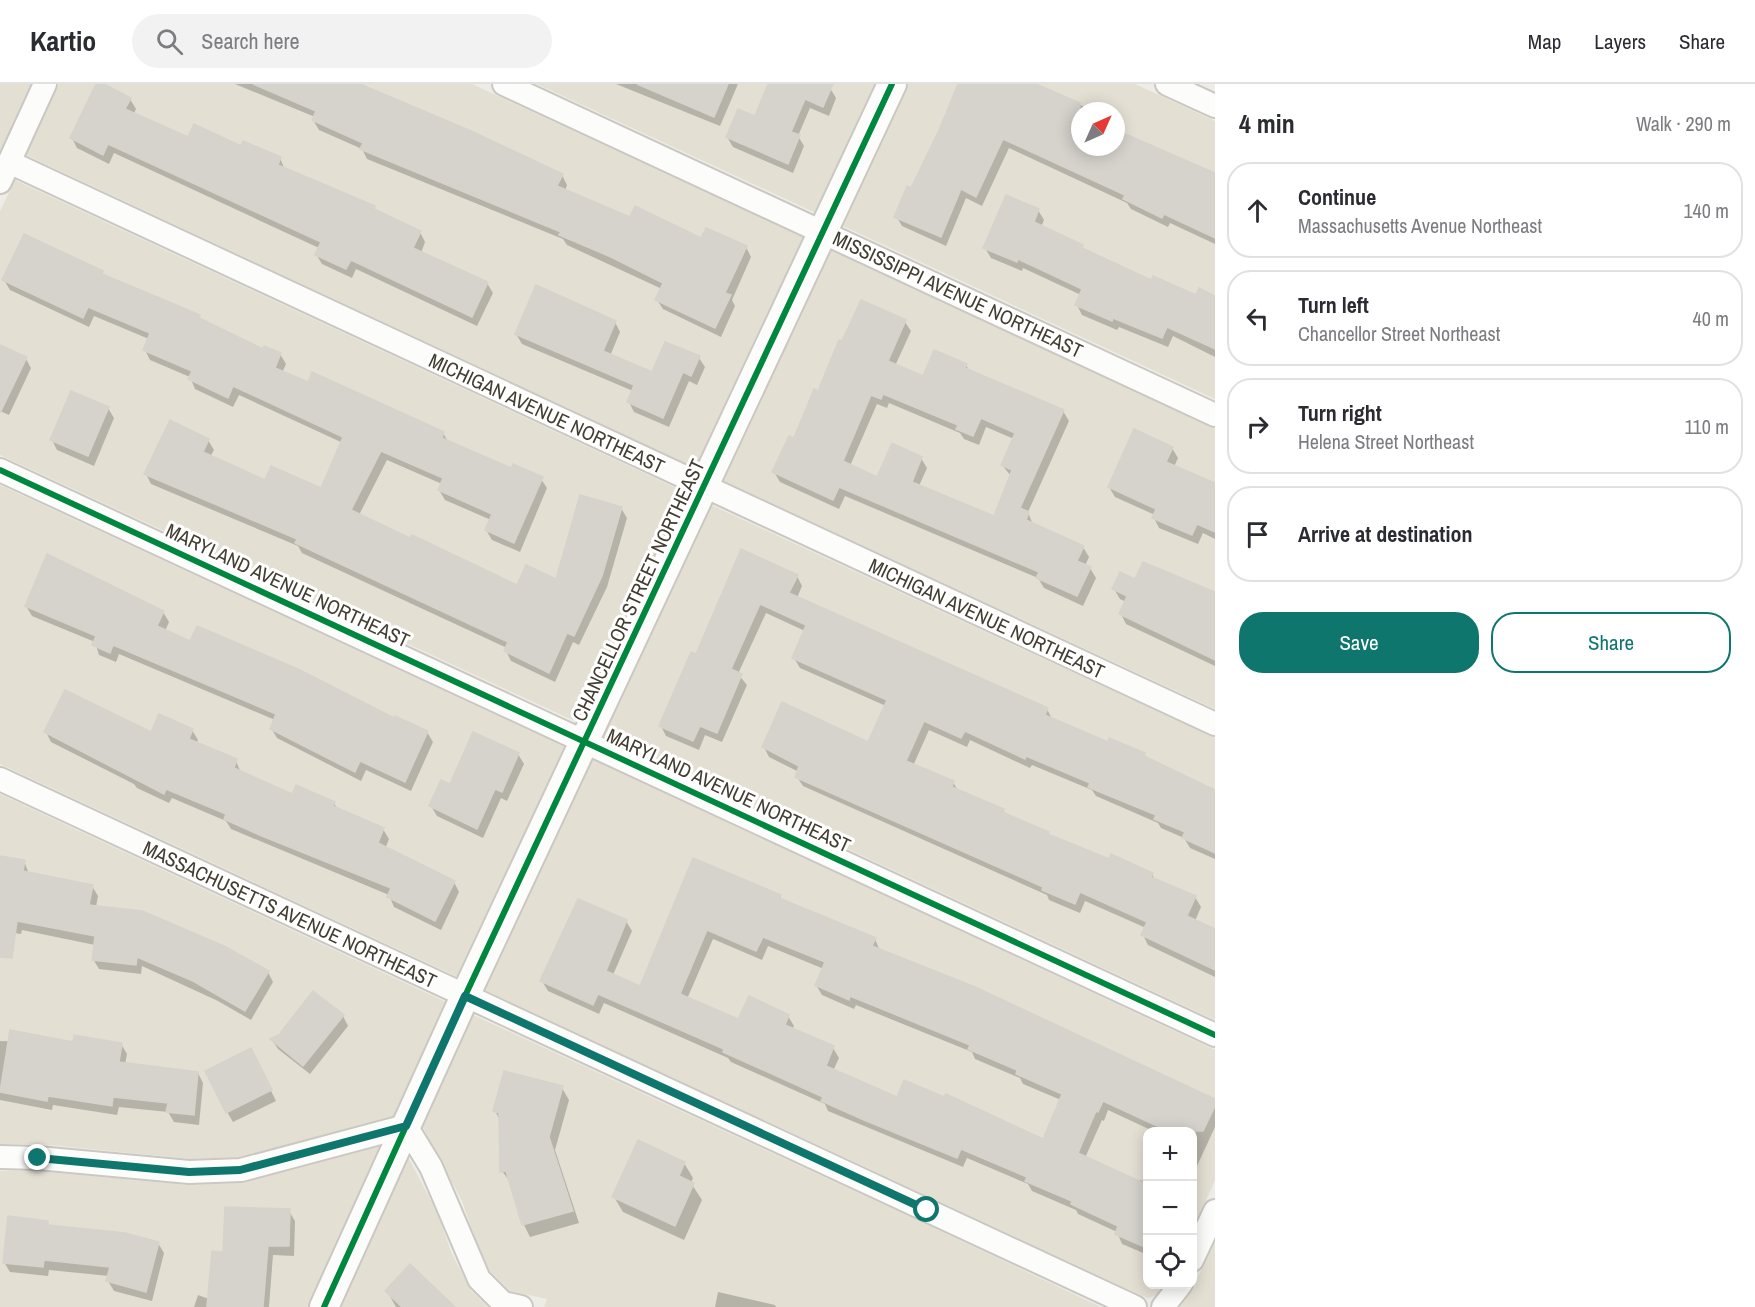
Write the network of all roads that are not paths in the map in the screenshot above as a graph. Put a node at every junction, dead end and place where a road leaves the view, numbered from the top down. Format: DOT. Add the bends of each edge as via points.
graph roads {
  1 [pos="45,84"];
  2 [pos="504,84"];
  3 [pos="892,84"];
  4 [pos="1167,84"];
  5 [pos="1215,106"];
  6 [pos="5,172"];
  7 [pos="824,232"];
  8 [pos="1215,415"];
  9 [pos="0,470"];
  10 [pos="704,486"];
  11 [pos="1215,723"];
  12 [pos="586,742"];
  13 [pos="0,779"];
  14 [pos="465,996"];
  15 [pos="1215,1035"];
  16 [pos="406,1126"];
  17 [pos="0,1158"];
  18 [pos="1215,1211"];
  19 [pos="1197,1249"];
  20 [pos="1177,1289"];
  21 [pos="324,1307"];
  22 [pos="521,1307"];
  23 [pos="1135,1307"];
  24 [pos="1163,1307"];
  1 -- 6 [label="street"];
  2 -- 7 [label="street, MISSISSIPPI AVENUE NORTHEAST"];
  3 -- 7 [label="street, CHANCELLOR STREET NORTHEAST"];
  4 -- 5 [label="street"];
  6 -- 10 [label="street, MICHIGAN AVENUE NORTHEAST"];
  7 -- 8 [label="street, MISSISSIPPI AVENUE NORTHEAST"];
  7 -- 10 [label="street, CHANCELLOR STREET NORTHEAST"];
  9 -- 12 [label="street, MARYLAND AVENUE NORTHEAST"];
  10 -- 11 [label="street, MICHIGAN AVENUE NORTHEAST"];
  10 -- 12 [label="street, CHANCELLOR STREET NORTHEAST"];
  12 -- 14 [label="street, CHANCELLOR STREET NORTHEAST"];
  12 -- 15 [label="street, MARYLAND AVENUE NORTHEAST"];
  13 -- 14 [label="street, MASSACHUSETTS AVENUE NORTHEAST"];
  14 -- 16 [label="street, CHANCELLOR STREET NORTHEAST"];
  14 -- 23 [label="street, MASSACHUSETTS AVENUE NORTHEAST"];
  16 -- 17 [label="street" via="240,1170 189,1172"];
  16 -- 21 [label="street, CHANCELLOR STREET NORTHEAST"];
  16 -- 22 [label="street" via="431,1167 480,1279 503,1303"];
  18 -- 19 [label="street"];
  20 -- 24 [label="street"];
}
